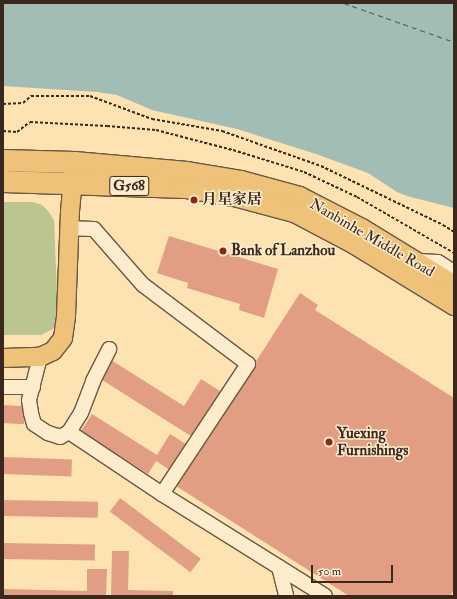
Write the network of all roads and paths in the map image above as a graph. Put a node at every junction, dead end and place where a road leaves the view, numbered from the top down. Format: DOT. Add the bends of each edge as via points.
graph roads {
  1 [pos="3,104"];
  2 [pos="3,131"];
  3 [pos="3,160"];
  4 [pos="74,162"];
  5 [pos="3,181"];
  6 [pos="72,183"];
  7 [pos="70,228"];
  8 [pos="454,232"];
  9 [pos="454,253"];
  10 [pos="412,260"];
  11 [pos="454,272"];
  12 [pos="454,286"];
  13 [pos="454,304"];
  14 [pos="110,349"];
  15 [pos="40,357"];
  16 [pos="3,358"];
  17 [pos="3,387"];
  18 [pos="33,387"];
  19 [pos="69,432"];
  20 [pos="162,494"];
  21 [pos="279,566"];
  22 [pos="286,596"];
  23 [pos="325,596"];
  1 -- 8 [label="path" via="23,103 31,96 90,96 152,119 222,131 321,166"];
  2 -- 9 [label="path" via="17,132 30,122 156,130 233,150 304,172 357,197"];
  3 -- 4 [label="highway, Nanbinhe Middle Road / G568"];
  4 -- 6 [label="main road"];
  4 -- 10 [label="highway, Nanbinhe Middle Road / G568" via="187,172 241,181 299,197 361,229"];
  5 -- 6 [label="highway, Nanbinhe Middle Road / G568"];
  6 -- 7 [label="main road"];
  6 -- 13 [label="highway, Nanbinhe Middle Road / G568" via="185,187 238,196 294,211 353,242"];
  7 -- 15 [label="main road" via="63,338 52,351"];
  7 -- 20 [label="street" via="94,228 143,285 248,364"];
  10 -- 11 [label="street" via="438,262"];
  10 -- 12 [label="highway, Nanbinhe Middle Road / G568"];
  14 -- 19 [label="street" via="93,381 81,413"];
  15 -- 16 [label="main road"];
  15 -- 18 [label="street"];
  17 -- 18 [label="street"];
  18 -- 19 [label="street" via="29,400 34,424 60,437"];
  19 -- 20 [label="street"];
  20 -- 21 [label="street"];
  21 -- 22 [label="street"];
  21 -- 23 [label="street"];
}
